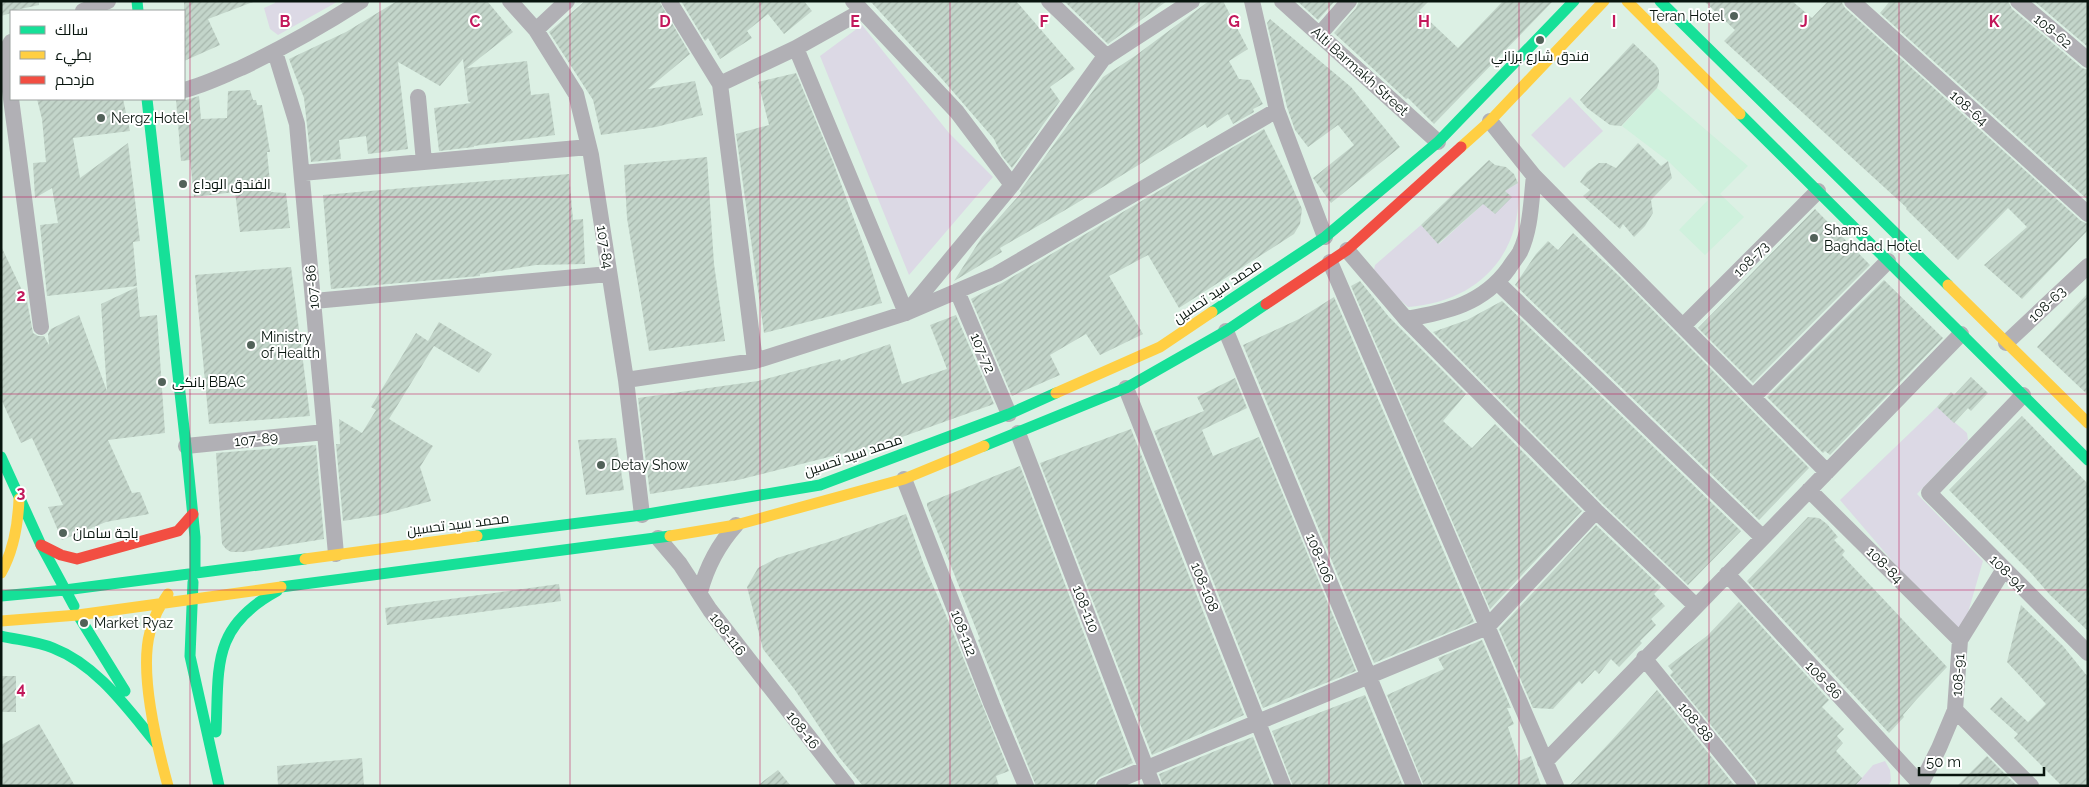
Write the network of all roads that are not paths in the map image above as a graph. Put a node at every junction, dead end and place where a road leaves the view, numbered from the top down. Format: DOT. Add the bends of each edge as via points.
graph roads {
  1 [pos="108,1"];
  2 [pos="361,1"];
  3 [pos="510,1"];
  4 [pos="567,1"];
  5 [pos="669,1"];
  6 [pos="1049,1"];
  7 [pos="1192,1"];
  8 [pos="1252,1"];
  9 [pos="1282,1"];
  10 [pos="1349,1"];
  11 [pos="1574,1"];
  12 [pos="1604,1"];
  13 [pos="1627,1"];
  14 [pos="1660,1"];
  15 [pos="1852,1"];
  16 [pos="2018,1"];
  17 [pos="857,6"];
  18 [pos="86,10"];
  19 [pos="536,30"];
  20 [pos="1319,35"];
  21 [pos="10,44"];
  22 [pos="796,48"];
  23 [pos="275,52"];
  24 [pos="1107,57"];
  25 [pos="2088,60"];
  26 [pos="720,84"];
  27 [pos="185,90"];
  28 [pos="10,91"];
  29 [pos="418,97"];
  30 [pos="11,100"];
  31 [pos="147,100"];
  32 [pos="1277,110"];
  33 [pos="1490,121"];
  34 [pos="1438,142"];
  35 [pos="589,147"];
  36 [pos="424,162"];
  37 [pos="302,173"];
  38 [pos="1534,176"];
  39 [pos="1012,185"];
  40 [pos="1818,191"];
  41 [pos="1848,203"];
  42 [pos="2088,214"];
  43 [pos="1325,238"];
  44 [pos="1347,250"];
  45 [pos="1888,261"];
  46 [pos="1330,262"];
  47 [pos="2088,266"];
  48 [pos="609,274"];
  49 [pos="1498,283"];
  50 [pos="957,291"];
  51 [pos="314,301"];
  52 [pos="906,313"];
  53 [pos="1406,319"];
  54 [pos="1683,326"];
  55 [pos="41,327"];
  56 [pos="1226,330"];
  57 [pos="1961,334"];
  58 [pos="2006,343"];
  59 [pos="755,361"];
  60 [pos="626,380"];
  61 [pos="1126,388"];
  62 [pos="2022,395"];
  63 [pos="1752,397"];
  64 [pos="1009,414"];
  65 [pos="2086,417"];
  66 [pos="325,432"];
  67 [pos="1018,433"];
  68 [pos="186,446"];
  69 [pos="1,457"];
  70 [pos="2088,460"];
  71 [pos="1827,472"];
  72 [pos="904,479"];
  73 [pos="1809,490"];
  74 [pos="20,497"];
  75 [pos="1596,511"];
  76 [pos="193,514"];
  77 [pos="642,515"];
  78 [pos="736,525"];
  79 [pos="1762,537"];
  80 [pos="658,538"];
  81 [pos="41,544"];
  82 [pos="336,554"];
  83 [pos="2004,568"];
  84 [pos="195,572"];
  85 [pos="1,573"];
  86 [pos="1727,574"];
  87 [pos="94,586"];
  88 [pos="286,586"];
  89 [pos="65,590"];
  90 [pos="700,592"];
  91 [pos="1,596"];
  92 [pos="191,600"];
  93 [pos="160,604"];
  94 [pos="1696,606"];
  95 [pos="78,615"];
  96 [pos="169,615"];
  97 [pos="1,621"];
  98 [pos="1487,627"];
  99 [pos="178,629"];
  100 [pos="1,636"];
  101 [pos="1960,640"];
  102 [pos="2088,653"];
  103 [pos="190,656"];
  104 [pos="1644,658"];
  105 [pos="758,674"];
  106 [pos="1368,676"];
  107 [pos="1955,710"];
  108 [pos="1258,722"];
  109 [pos="156,743"];
  110 [pos="1545,762"];
  111 [pos="214,765"];
  112 [pos="1146,768"];
  113 [pos="1921,785"];
  114 [pos="168,786"];
  115 [pos="219,786"];
  116 [pos="847,786"];
  117 [pos="1026,786"];
  118 [pos="1104,786"];
  119 [pos="1153,786"];
  120 [pos="1282,786"];
  121 [pos="1414,786"];
  122 [pos="1556,786"];
  123 [pos="1748,786"];
  124 [pos="2031,786"];
  1 -- 18 [label="street"];
  2 -- 23 [label="street"];
  3 -- 19 [label="street, 107-84"];
  4 -- 19 [label="street"];
  5 -- 26 [label="street"];
  6 -- 24 [label="street"];
  7 -- 24 [label="street"];
  8 -- 32 [label="street"];
  9 -- 20 [label="street, Alti Barmakh Street"];
  10 -- 20 [label="street"];
  11 -- 34 [label="main road, محمد سید تحسین"];
  12 -- 33 [label="main road"];
  13 -- 40 [label="main road"];
  14 -- 41 [label="main road"];
  15 -- 42 [label="street, 108-64"];
  16 -- 25 [label="street, 108-62"];
  17 -- 22 [label="street"];
  17 -- 39 [label="street" via="958,112"];
  19 -- 35 [label="street, 107-84" via="576,94"];
  20 -- 34 [label="street, Alti Barmakh Street"];
  21 -- 28 [label="street" via="5,53"];
  22 -- 26 [label="street"];
  22 -- 52 [label="street"];
  23 -- 27 [label="street"];
  23 -- 37 [label="street, 107-86" via="297,124"];
  24 -- 39 [label="street"];
  26 -- 59 [label="street"];
  29 -- 36 [label="street"];
  30 -- 55 [label="street"];
  31 -- 68 [label="main road"];
  32 -- 43 [label="street"];
  32 -- 50 [label="street" via="997,274"];
  33 -- 38 [label="street"];
  33 -- 44 [label="main road"];
  34 -- 43 [label="main road, محمد سید تحسین"];
  35 -- 36 [label="street"];
  35 -- 48 [label="street, 107-84"];
  36 -- 37 [label="street"];
  37 -- 51 [label="street, 107-86"];
  38 -- 49 [label="street" via="1530,219 1520,252"];
  38 -- 54 [label="street"];
  39 -- 52 [label="street"];
  40 -- 41 [label="main road"];
  40 -- 54 [label="street, 108-73"];
  41 -- 45 [label="main road"];
  41 -- 58 [label="main road"];
  43 -- 64 [label="main road, محمد سید تحسین" via="1160,348"];
  44 -- 46 [label="main road"];
  44 -- 53 [label="street"];
  45 -- 57 [label="main road"];
  45 -- 63 [label="street"];
  46 -- 56 [label="main road"];
  46 -- 98 [label="street"];
  47 -- 58 [label="street, 108-63"];
  48 -- 51 [label="street"];
  48 -- 60 [label="street, 107-84"];
  49 -- 53 [label="street" via="1470,302 1437,314"];
  49 -- 79 [label="street"];
  50 -- 52 [label="street"];
  50 -- 64 [label="street, 107-72"];
  51 -- 66 [label="street, 107-86"];
  52 -- 59 [label="street"];
  53 -- 75 [label="street"];
  54 -- 63 [label="street"];
  56 -- 61 [label="main road"];
  56 -- 106 [label="street, 108-106"];
  57 -- 62 [label="main road"];
  57 -- 71 [label="street"];
  58 -- 65 [label="main road"];
  59 -- 60 [label="street"];
  60 -- 77 [label="street, 107-84"];
  61 -- 67 [label="main road"];
  61 -- 108 [label="street, 108-108"];
  62 -- 70 [label="main road"];
  62 -- 83 [label="street, 108-94" via="1929,493"];
  63 -- 71 [label="street"];
  64 -- 77 [label="main road, محمد سید تحسین" via="820,485"];
  66 -- 68 [label="street, 107-89"];
  66 -- 82 [label="street, 107-86"];
  67 -- 72 [label="main road"];
  67 -- 112 [label="street, 108-110"];
  68 -- 76 [label="main road"];
  69 -- 74 [label="main road"];
  71 -- 73 [label="street"];
  72 -- 78 [label="main road"];
  72 -- 117 [label="street, 108-112"];
  73 -- 79 [label="street"];
  73 -- 101 [label="street, 108-84"];
  74 -- 81 [label="main road"];
  74 -- 85 [label="main road" via="14,545"];
  75 -- 94 [label="street"];
  75 -- 98 [label="street"];
  76 -- 81 [label="main road" via="178,531 77,559"];
  76 -- 84 [label="main road"];
  77 -- 82 [label="main road, محمد سید تحسین"];
  78 -- 80 [label="main road"];
  78 -- 90 [label="street" via="714,553"];
  79 -- 86 [label="street"];
  80 -- 88 [label="main road"];
  80 -- 90 [label="street, 108-116"];
  81 -- 89 [label="main road"];
  82 -- 84 [label="main road, محمد سید تحسین"];
  83 -- 101 [label="street, 108-91"];
  83 -- 102 [label="street, 108-94"];
  84 -- 87 [label="main road, محمد سید تحسین"];
  84 -- 92 [label="main road"];
  84 -- 93 [label="main road" via="177,585"];
  86 -- 94 [label="street"];
  86 -- 113 [label="street, 108-86"];
  87 -- 89 [label="main road, محمد سید تحسین"];
  87 -- 93 [label="main road" via="125,587 144,593"];
  88 -- 92 [label="main road"];
  88 -- 111 [label="main road" via="256,603 229,632 220,662"];
  89 -- 91 [label="main road, محمد سید تحسین"];
  89 -- 95 [label="main road"];
  90 -- 105 [label="street, 108-116"];
  92 -- 93 [label="main road"];
  92 -- 103 [label="main road"];
  93 -- 95 [label="main road"];
  93 -- 96 [label="main road"];
  93 -- 109 [label="main road" via="152,621 145,655"];
  94 -- 104 [label="street"];
  95 -- 97 [label="main road"];
  95 -- 109 [label="main road"];
  98 -- 106 [label="street"];
  98 -- 110 [label="street"];
  99 -- 103 [label="main road"];
  100 -- 109 [label="main road" via="56,650 86,667 118,698"];
  101 -- 107 [label="street, 108-91"];
  103 -- 111 [label="main road"];
  104 -- 110 [label="street"];
  104 -- 123 [label="street, 108-88"];
  105 -- 116 [label="street, 108-16"];
  106 -- 108 [label="street"];
  106 -- 121 [label="street, 108-106"];
  107 -- 113 [label="street, 108-91"];
  107 -- 124 [label="street"];
  108 -- 112 [label="street"];
  108 -- 120 [label="street, 108-108"];
  109 -- 114 [label="main road"];
  110 -- 122 [label="street"];
  111 -- 115 [label="main road"];
  112 -- 118 [label="street"];
  112 -- 119 [label="street, 108-110"];
}
